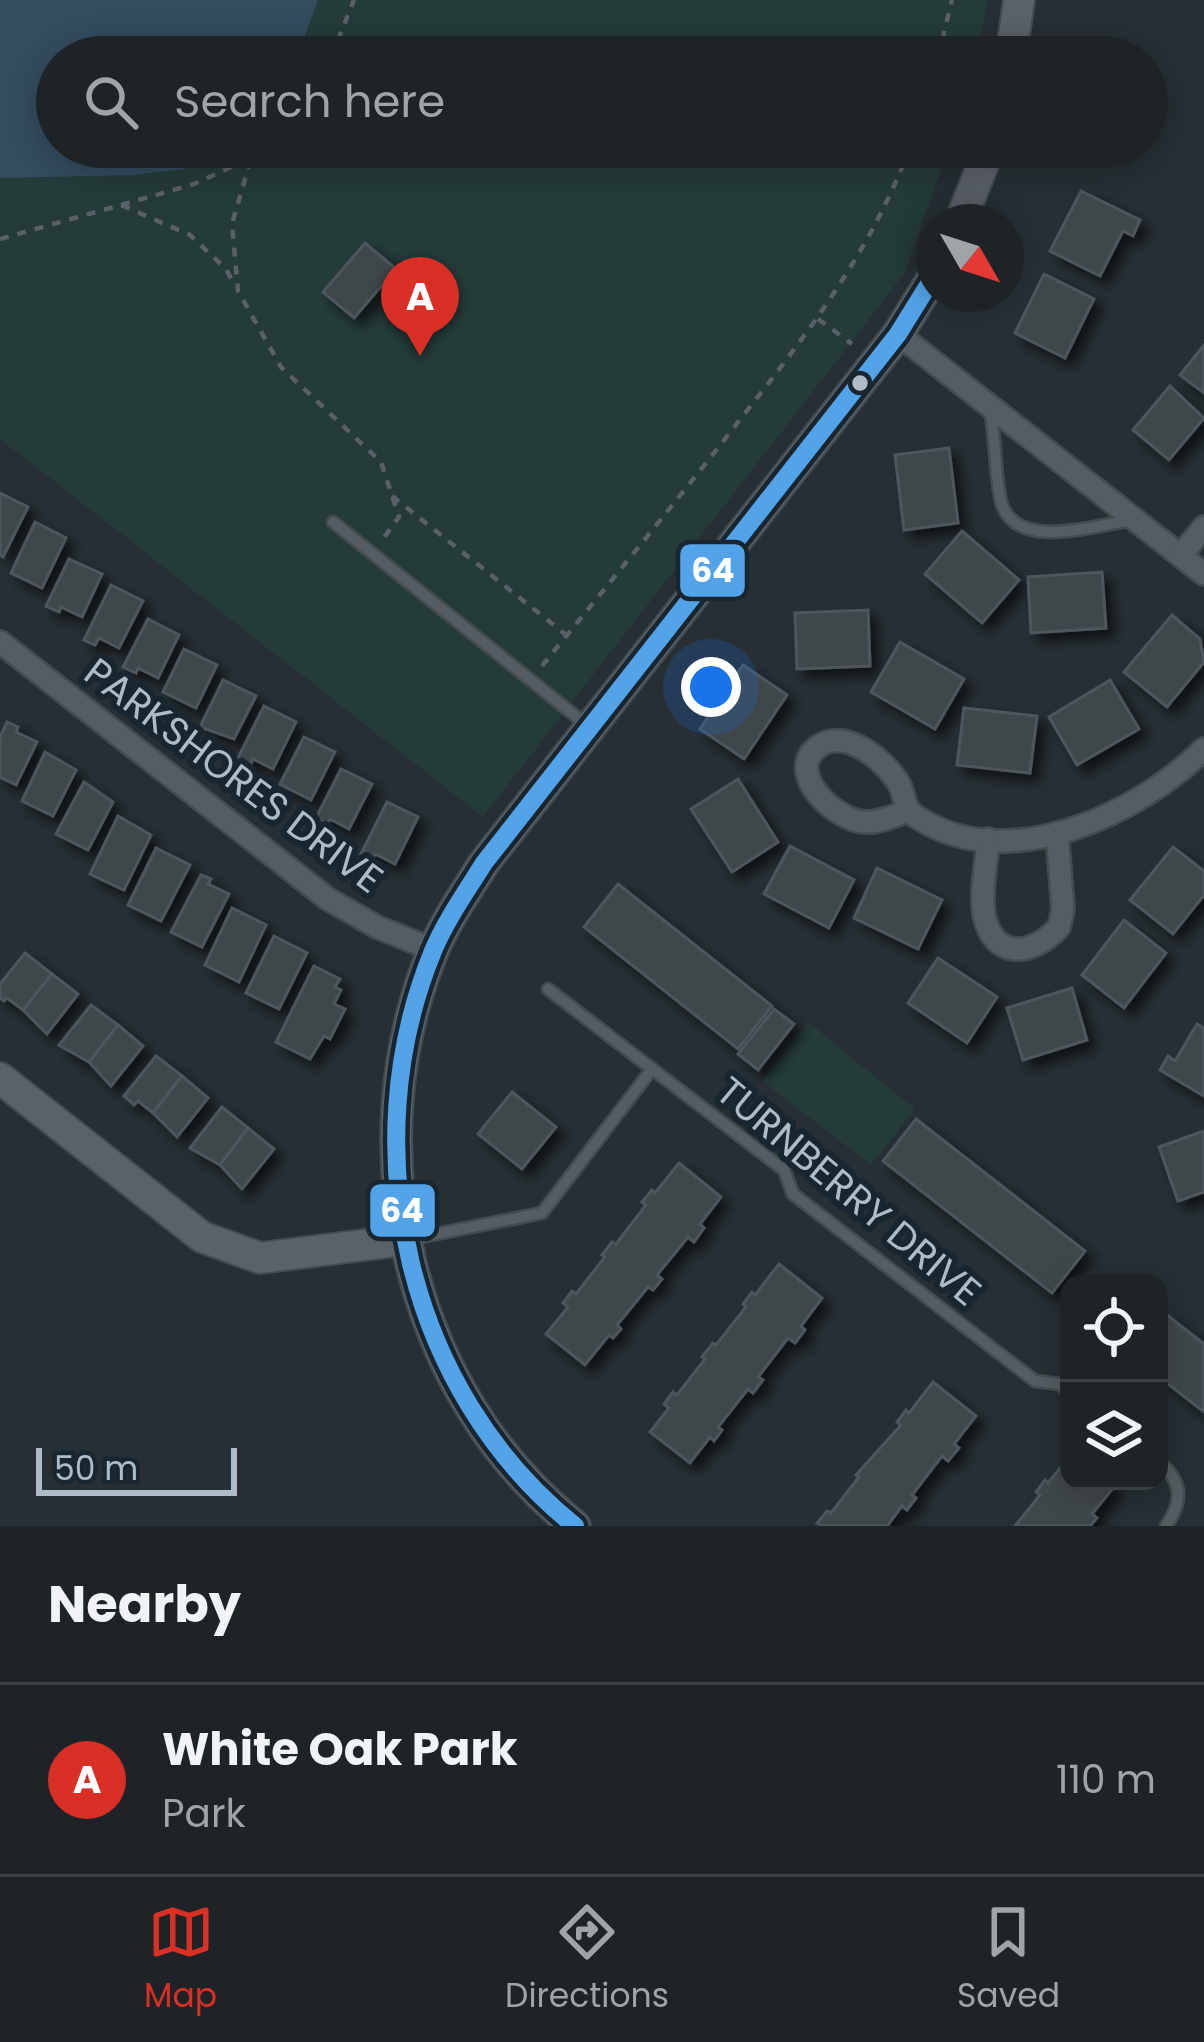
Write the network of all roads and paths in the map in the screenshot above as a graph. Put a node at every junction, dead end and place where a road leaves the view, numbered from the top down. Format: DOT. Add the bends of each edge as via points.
graph roads {
  1 [pos="354,0"];
  2 [pos="952,0"];
  3 [pos="1019,0"];
  4 [pos="339,36"];
  5 [pos="943,36"];
  6 [pos="1014,36"];
  7 [pos="229,168"];
  8 [pos="248,168"];
  9 [pos="902,168"];
  10 [pos="982,168"];
  11 [pos="967,204"];
  12 [pos="121,205"];
  13 [pos="0,239"];
  14 [pos="238,291"];
  15 [pos="916,305"];
  16 [pos="818,319"];
  17 [pos="898,334"];
  18 [pos="854,345"];
  19 [pos="990,407"];
  20 [pos="392,496"];
  21 [pos="1135,520"];
  22 [pos="334,522"];
  23 [pos="1204,526"];
  24 [pos="373,553"];
  25 [pos="1181,555"];
  26 [pos="1204,574"];
  27 [pos="567,635"];
  28 [pos="0,642"];
  29 [pos="531,680"];
  30 [pos="590,728"];
  31 [pos="1204,749"];
  32 [pos="908,811"];
  33 [pos="1057,833"];
  34 [pos="988,839"];
  35 [pos="434,950"];
  36 [pos="548,989"];
  37 [pos="652,1069"];
  38 [pos="0,1078"];
  39 [pos="404,1240"];
  40 [pos="1060,1385"];
  41 [pos="1168,1469"];
  42 [pos="574,1526"];
  43 [pos="1166,1526"];
  1 -- 4 [label="path"];
  2 -- 5 [label="path"];
  3 -- 6 [label="main road"];
  7 -- 12 [label="path"];
  8 -- 14 [label="path" via="232,224"];
  9 -- 16 [label="path"];
  10 -- 11 [label="main road"];
  12 -- 13 [label="path"];
  12 -- 14 [label="path" via="190,235"];
  14 -- 20 [label="path" via="281,367 381,462"];
  15 -- 17 [label="main road"];
  16 -- 18 [label="path"];
  16 -- 27 [label="path"];
  17 -- 19 [label="street"];
  17 -- 30 [label="main road"];
  19 -- 21 [label="street"];
  19 -- 21 [label="lane" via="1002,504 1011,518 1026,529 1062,532"];
  20 -- 24 [label="path" via="399,517"];
  20 -- 27 [label="path"];
  21 -- 25 [label="street"];
  22 -- 24 [label="lane"];
  23 -- 25 [label="street"];
  24 -- 29 [label="lane"];
  25 -- 26 [label="street"];
  27 -- 29 [label="path"];
  28 -- 35 [label="street, PARKSHORES DRIVE" via="328,899"];
  29 -- 30 [label="lane"];
  30 -- 35 [label="main road" via="484,863"];
  31 -- 33 [label="street" via="1135,805"];
  32 -- 32 [label="street" via="899,784 869,754 849,741 815,748 810,780 837,813 860,822"];
  32 -- 34 [label="street" via="951,833"];
  33 -- 34 [label="street"];
  33 -- 34 [label="street" via="1059,927 1031,949 1012,952 989,931 983,910"];
  35 -- 39 [label="main road" via="409,1025 397,1114"];
  36 -- 37 [label="lane, TURNBERRY DRIVE"];
  37 -- 39 [label="lane" via="542,1213"];
  37 -- 40 [label="lane, TURNBERRY DRIVE" via="784,1170 793,1194 1035,1381"];
  38 -- 39 [label="main road" via="202,1237 260,1258"];
  39 -- 42 [label="main road" via="431,1335 475,1415"];
  41 -- 43 [label="lane" via="1179,1490"];
}
